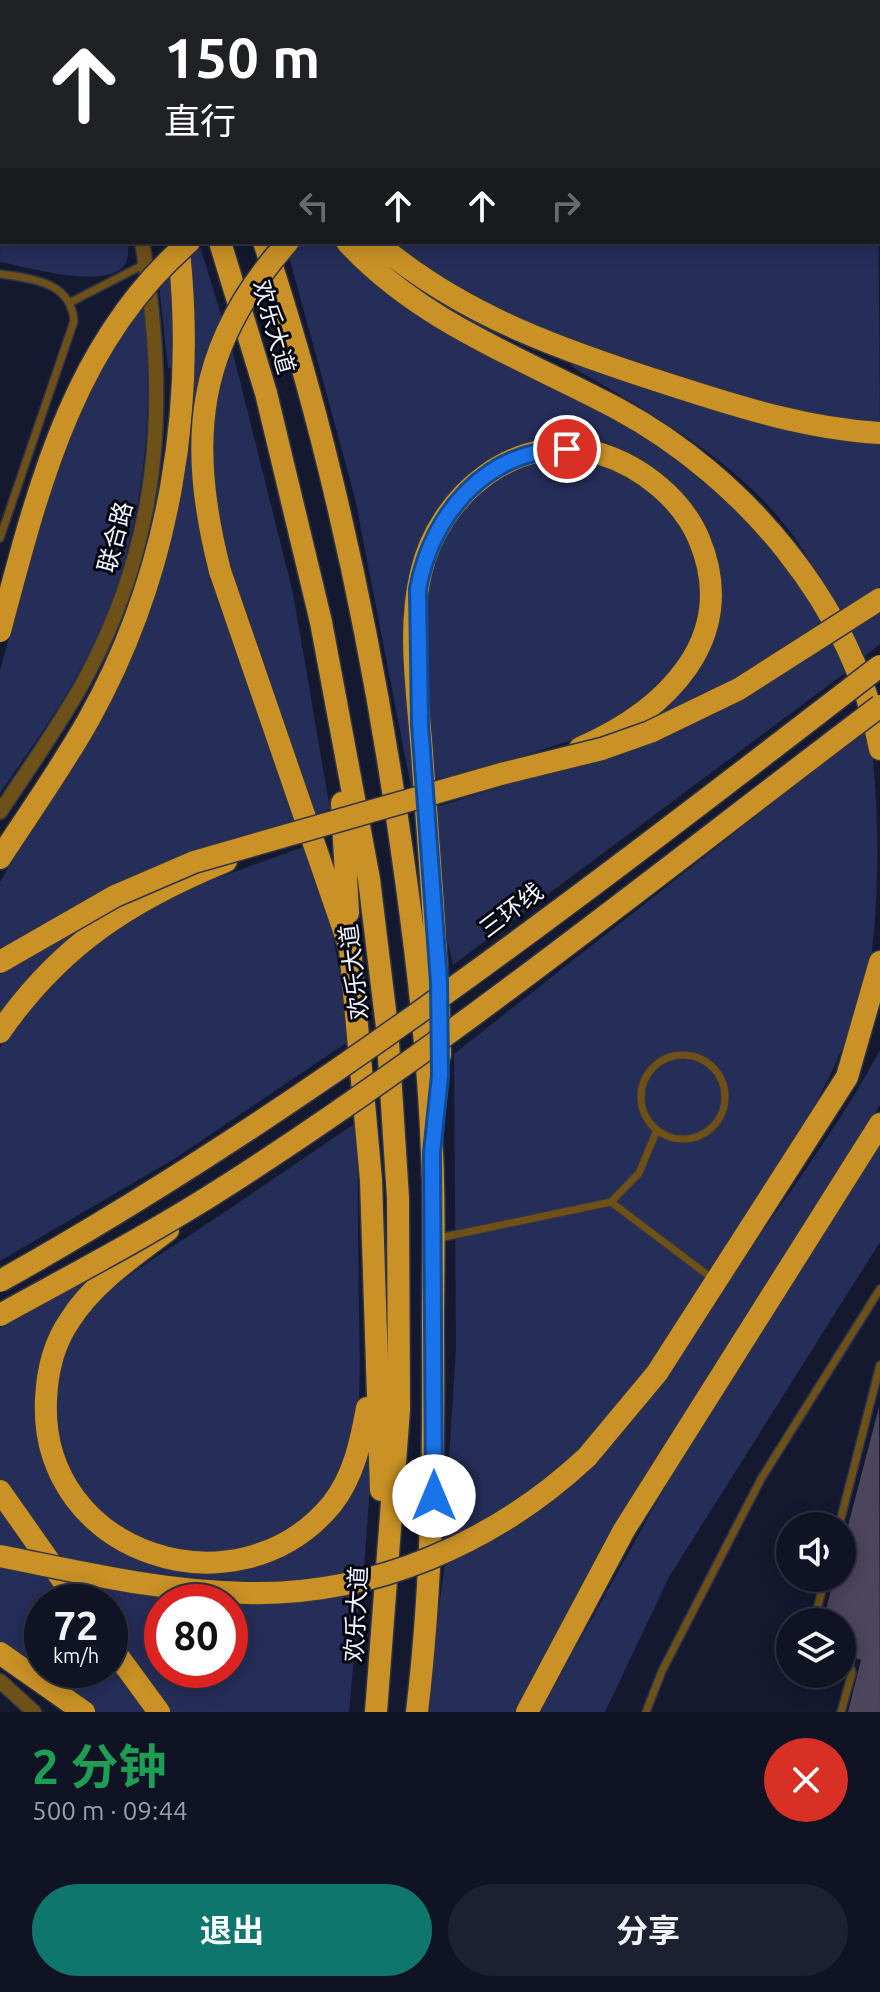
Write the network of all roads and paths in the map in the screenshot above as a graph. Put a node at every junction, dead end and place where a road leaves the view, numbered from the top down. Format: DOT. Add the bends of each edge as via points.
graph roads {
  1 [pos="142,244"];
  2 [pos="178,244"];
  3 [pos="187,244"];
  4 [pos="221,244"];
  5 [pos="265,244"];
  6 [pos="286,244"];
  7 [pos="349,244"];
  8 [pos="379,244"];
  9 [pos="145,264"];
  10 [pos="0,274"];
  11 [pos="69,303"];
  12 [pos="880,433"];
  13 [pos="0,538"];
  14 [pos="880,599"];
  15 [pos="0,631"];
  16 [pos="880,666"];
  17 [pos="880,706"];
  18 [pos="880,749"];
  19 [pos="349,759"];
  20 [pos="549,761"];
  21 [pos="0,812"];
  22 [pos="294,833"];
  23 [pos="0,858"];
  24 [pos="350,948"];
  25 [pos="0,962"];
  26 [pos="880,962"];
  27 [pos="880,1022"];
  28 [pos="0,1032"];
  29 [pos="847,1077"];
  30 [pos="880,1124"];
  31 [pos="657,1130"];
  32 [pos="432,1152"];
  33 [pos="226,1186"];
  34 [pos="611,1202"];
  35 [pos="433,1239"];
  36 [pos="0,1281"];
  37 [pos="717,1282"];
  38 [pos="880,1289"];
  39 [pos="0,1315"];
  40 [pos="374,1360"];
  41 [pos="880,1365"];
  42 [pos="0,1491"];
  43 [pos="843,1512"];
  44 [pos="387,1541"];
  45 [pos="0,1556"];
  46 [pos="65,1584"];
  47 [pos="0,1653"];
  48 [pos="128,1670"];
  49 [pos="0,1681"];
  50 [pos="848,1688"];
  51 [pos="34,1712"];
  52 [pos="84,1712"];
  53 [pos="159,1712"];
  54 [pos="376,1712"];
  55 [pos="417,1712"];
  56 [pos="527,1712"];
  57 [pos="646,1712"];
  58 [pos="841,1712"];
  1 -- 9 [label="street, 联合路"];
  2 -- 23 [label="highway" via="186,377 160,542 107,682 71,750"];
  3 -- 15 [label="highway, bridge" via="137,292 76,392 43,478"];
  4 -- 19 [label="highway, 欢乐大道" via="266,393"];
  5 -- 32 [label="highway, 欢乐大道" via="336,491 385,735 420,993"];
  6 -- 24 [label="highway, bridge" via="257,278 213,365 200,441 201,467 220,571"];
  7 -- 18 [label="highway" via="421,305 620,410 728,489 765,527 833,622 857,665"];
  8 -- 12 [label="highway" via="462,303 593,360 772,416"];
  9 -- 11 [label="lane"];
  9 -- 21 [label="street, 联合路" via="157,349 158,414 140,538 85,678"];
  10 -- 11 [label="lane" via="48,284"];
  11 -- 13 [label="lane" via="74,326"];
  14 -- 20 [label="highway, bridge" via="779,666 690,714 602,749"];
  16 -- 36 [label="highway, 三环线, bridge" via="290,1102"];
  17 -- 33 [label="highway, bridge" via="416,1055"];
  19 -- 24 [label="highway" via="342,792"];
  19 -- 44 [label="highway, 欢乐大道" via="387,1027 398,1198 399,1410"];
  20 -- 22 [label="highway, bridge"];
  20 -- 32 [label="highway, bridge" via="651,709 695,653 711,602 708,567 697,535 678,505 641,473 613,458 567,449 535,452 475,483 441,524 421,570 420,724 438,951 440,1076"];
  22 -- 25 [label="highway, bridge" via="143,882"];
  22 -- 28 [label="highway, bridge" via="183,878 127,909 56,963"];
  24 -- 40 [label="highway" via="371,1180"];
  26 -- 29 [label="highway"];
  27 -- 29 [label="highway"];
  29 -- 37 [label="highway"];
  30 -- 56 [label="highway" via="624,1530"];
  31 -- 31 [label="lane" via="689,1139 714,1125 723,1109 724,1090 711,1066 676,1056 651,1069 642,1085 641,1104"];
  31 -- 34 [label="lane" via="639,1173"];
  32 -- 35 [label="highway, 欢乐大道"];
  33 -- 39 [label="highway, bridge"];
  33 -- 40 [label="highway, bridge" via="88,1296 60,1336 45,1415 57,1468 80,1505 123,1542 157,1556 211,1563 253,1557 288,1540 330,1506 355,1461"];
  34 -- 35 [label="lane"];
  34 -- 37 [label="lane"];
  35 -- 55 [label="highway, 欢乐大道" via="434,1496"];
  37 -- 45 [label="highway, bridge" via="640,1396 587,1457 517,1514 423,1562 349,1583 289,1592 197,1590"];
  38 -- 57 [label="lane" via="761,1479"];
  40 -- 44 [label="highway"];
  41 -- 43 [label="lane"];
  42 -- 46 [label="highway"];
  44 -- 54 [label="highway, 欢乐大道"];
  47 -- 52 [label="highway"];
  48 -- 53 [label="highway"];
  49 -- 51 [label="street"];
  50 -- 58 [label="lane"];
}
